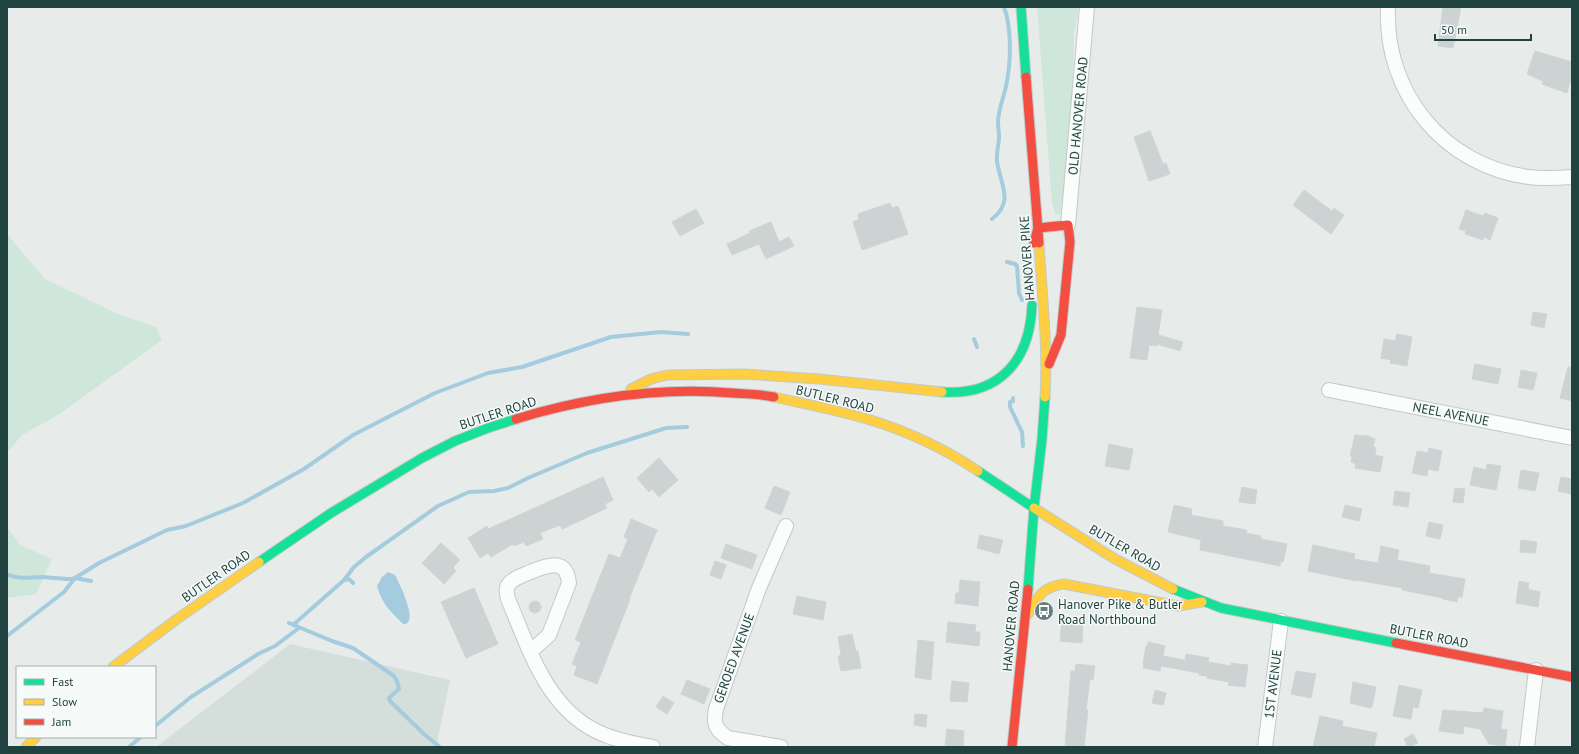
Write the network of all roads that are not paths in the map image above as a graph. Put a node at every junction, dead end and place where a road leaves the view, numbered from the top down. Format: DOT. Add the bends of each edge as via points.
graph roads {
  1 [pos="1021,7"];
  2 [pos="1087,7"];
  3 [pos="1388,7"];
  4 [pos="1572,177"];
  5 [pos="1068,225"];
  6 [pos="1038,228"];
  7 [pos="1031,265"];
  8 [pos="1032,293"];
  9 [pos="1046,372"];
  10 [pos="1329,390"];
  11 [pos="613,397"];
  12 [pos="1572,438"];
  13 [pos="1034,508"];
  14 [pos="786,526"];
  15 [pos="1202,602"];
  16 [pos="1026,617"];
  17 [pos="1281,622"];
  18 [pos="530,652"];
  19 [pos="115,666"];
  20 [pos="1536,670"];
  21 [pos="1572,677"];
  22 [pos="35,738"];
  23 [pos="26,747"];
  24 [pos="653,747"];
  25 [pos="781,747"];
  26 [pos="1012,747"];
  27 [pos="1266,747"];
  28 [pos="1527,747"];
  1 -- 6 [label="main road, HANOVER PIKE"];
  2 -- 5 [label="street, OLD HANOVER ROAD"];
  3 -- 4 [label="street" via="1388,35 1398,73 1414,106 1439,135 1460,152 1489,167 1529,177"];
  5 -- 6 [label="main road"];
  5 -- 9 [label="main road" via="1070,242 1061,335"];
  6 -- 7 [label="main road" via="1031,251"];
  6 -- 9 [label="main road, HANOVER PIKE"];
  8 -- 11 [label="main road" via="1031,330 1019,358 1002,377 974,390 946,391 823,379 718,373 658,376"];
  9 -- 13 [label="main road, HANOVER PIKE"];
  10 -- 12 [label="street, NEEL AVENUE"];
  11 -- 13 [label="main road, BUTLER ROAD" via="658,392 711,391 765,395 867,419 919,439 966,463"];
  11 -- 19 [label="main road, BUTLER ROAD" via="553,408 488,428 422,458 330,513 177,619"];
  13 -- 15 [label="main road, BUTLER ROAD" via="1115,559"];
  13 -- 16 [label="main road, HANOVER ROAD"];
  14 -- 25 [label="street, GEROED AVENUE" via="759,588 714,720 720,733 728,738"];
  15 -- 16 [label="main road" via="1178,606 1064,584 1043,590"];
  15 -- 17 [label="main road, BUTLER ROAD"];
  16 -- 26 [label="main road, HANOVER ROAD"];
  17 -- 20 [label="main road, BUTLER ROAD"];
  17 -- 27 [label="street, 1ST AVENUE"];
  18 -- 18 [label="street" via="508,599 508,584 547,565 555,565 564,570 569,583 549,635"];
  18 -- 24 [label="street" via="548,688 570,714 604,735"];
  20 -- 21 [label="main road, BUTLER ROAD"];
  20 -- 28 [label="street"];
  22 -- 23 [label="main road"];
}
